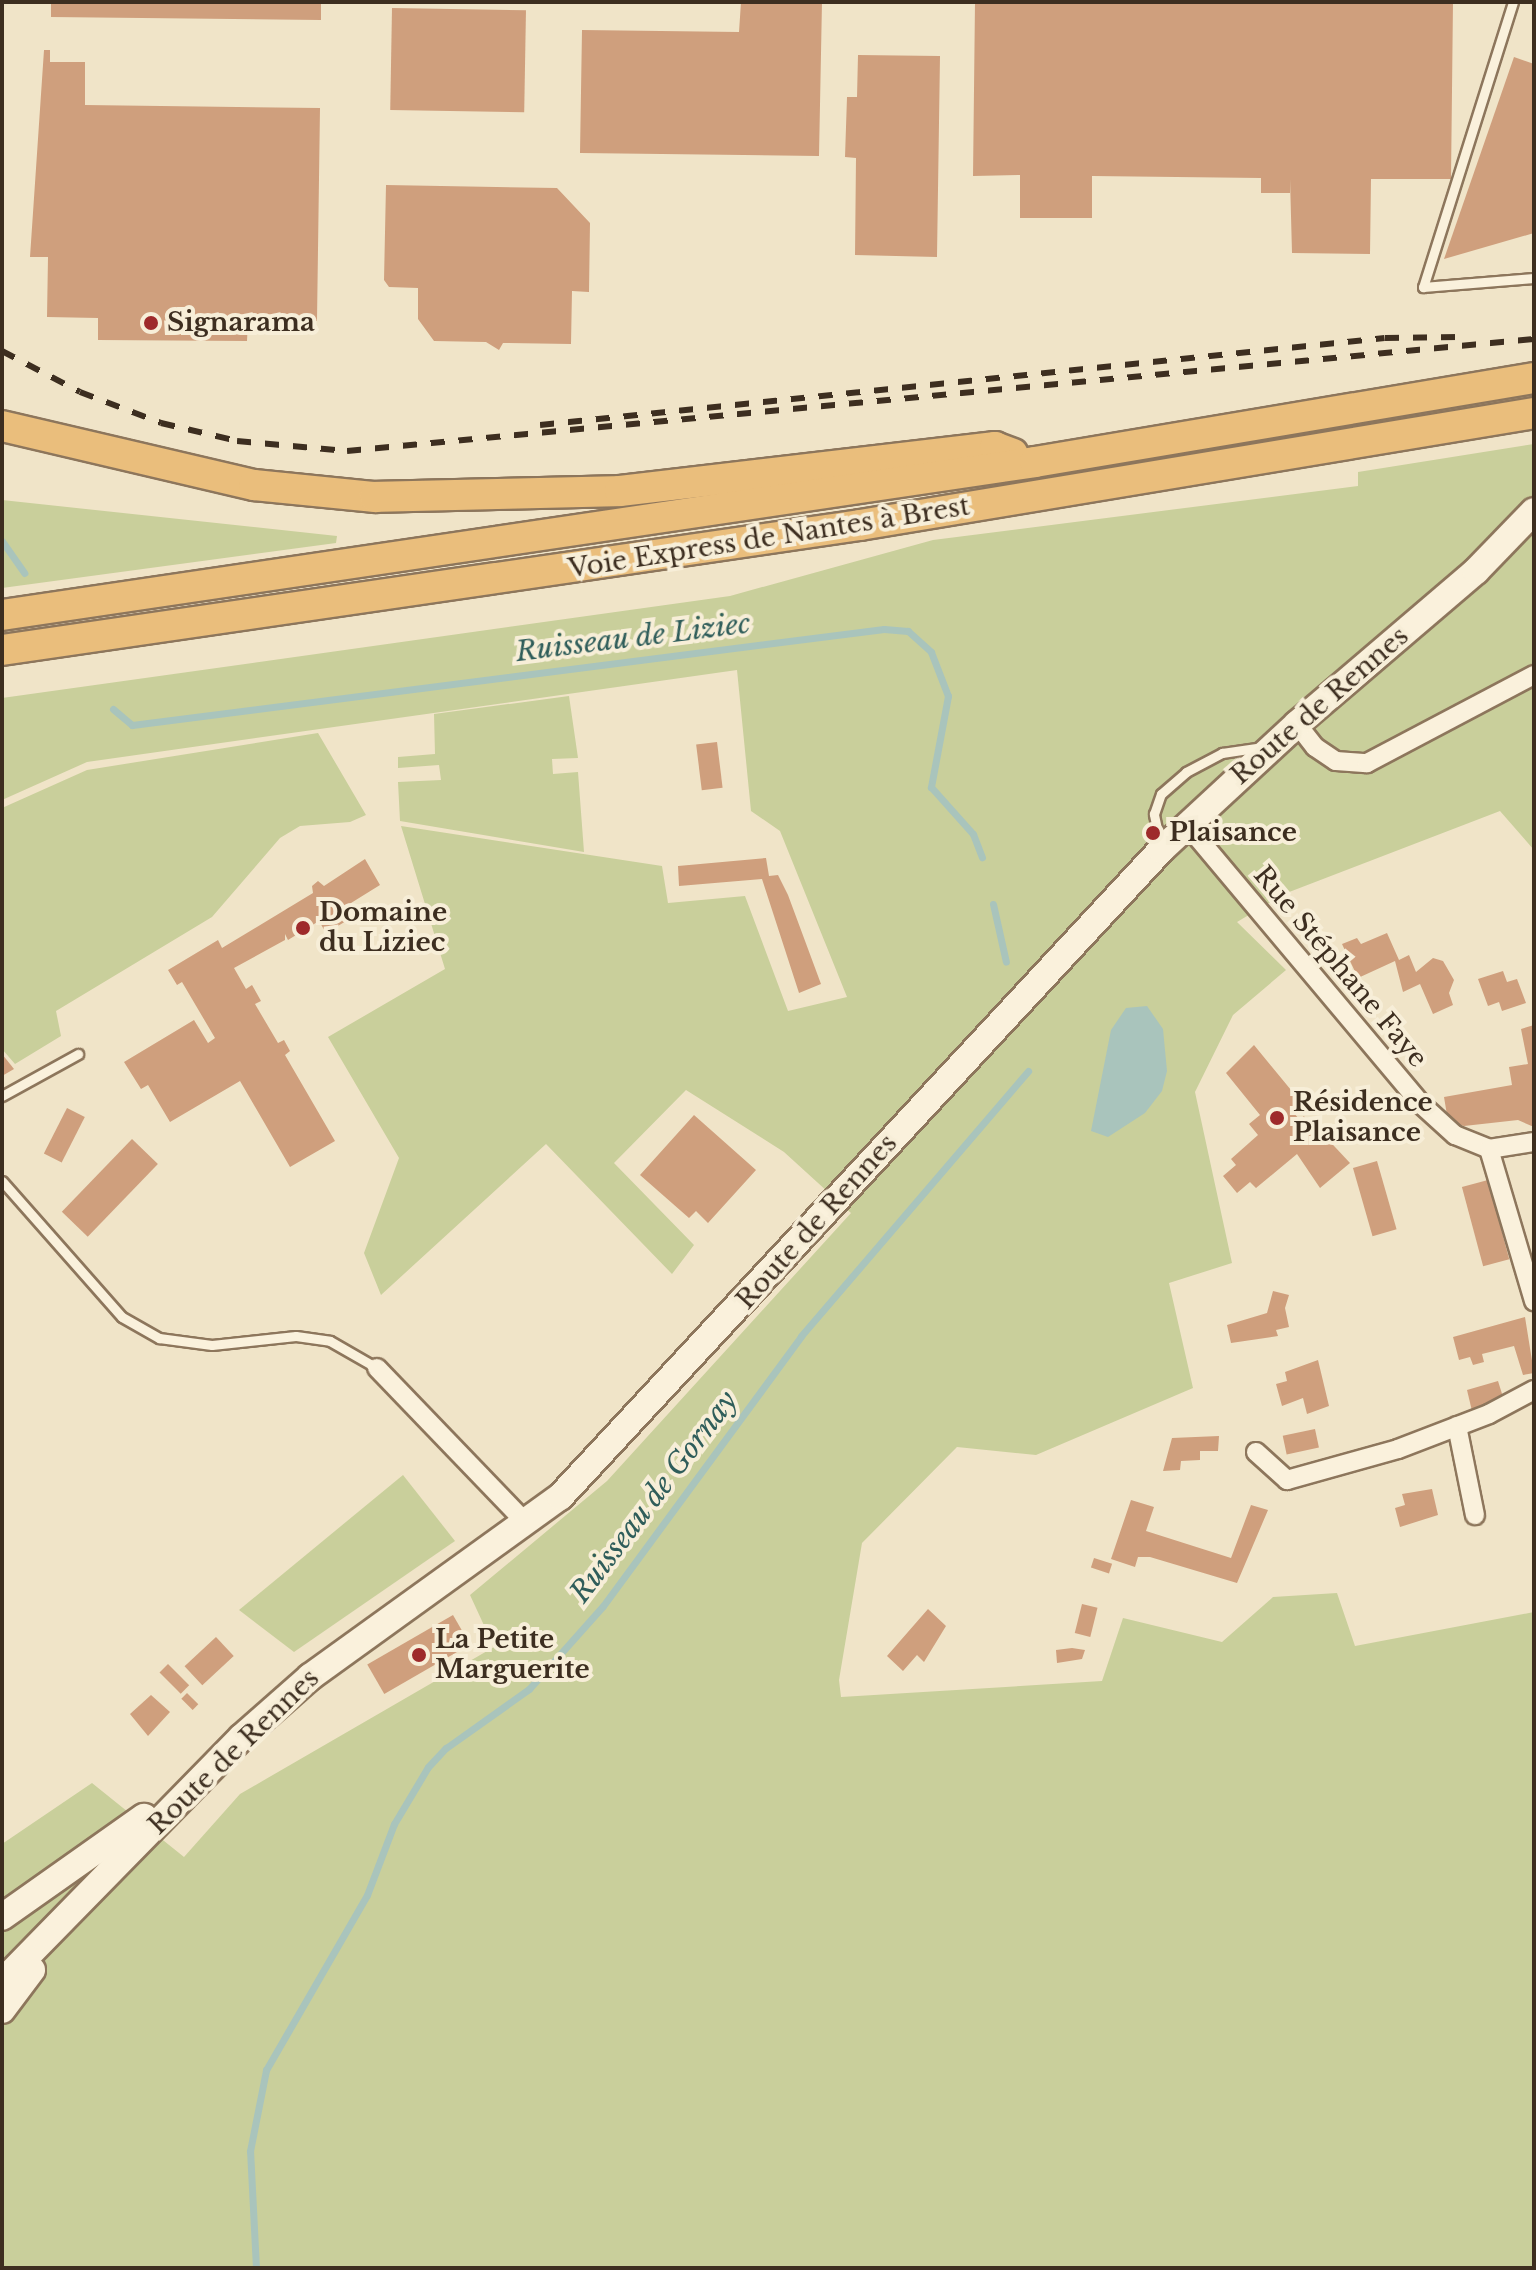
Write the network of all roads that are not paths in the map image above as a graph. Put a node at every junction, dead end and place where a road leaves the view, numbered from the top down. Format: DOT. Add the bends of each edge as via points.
graph roads {
  1 [pos="1513,2"];
  2 [pos="1534,278"];
  3 [pos="1534,378"];
  4 [pos="1534,413"];
  5 [pos="2,426"];
  6 [pos="1035,462"];
  7 [pos="1534,511"];
  8 [pos="2,615"];
  9 [pos="2,650"];
  10 [pos="1534,675"];
  11 [pos="1297,724"];
  12 [pos="1273,746"];
  13 [pos="1187,825"];
  14 [pos="1161,850"];
  15 [pos="78,1054"];
  16 [pos="2,1096"];
  17 [pos="1534,1142"];
  18 [pos="1489,1149"];
  19 [pos="2,1181"];
  20 [pos="1534,1301"];
  21 [pos="377,1368"];
  22 [pos="1534,1390"];
  23 [pos="1457,1426"];
  24 [pos="1256,1452"];
  25 [pos="1475,1515"];
  26 [pos="526,1523"];
  27 [pos="194,1785"];
  28 [pos="79,1906"];
  29 [pos="2,1917"];
  30 [pos="2,1982"];
  31 [pos="2,2010"];
  1 -- 2 [label="lane" via="1423,287"];
  3 -- 6 [label="highway, Voie Express de Nantes à Brest"];
  4 -- 9 [label="highway, Voie Express de Nantes à Brest" via="860,525"];
  5 -- 6 [label="highway" via="254,485 375,497 620,491 995,447"];
  6 -- 8 [label="highway, Voie Express de Nantes à Brest"];
  7 -- 11 [label="main road, Route de Rennes" via="1476,571"];
  10 -- 11 [label="street" via="1367,763 1336,761 1315,747"];
  11 -- 12 [label="main road, Route de Rennes"];
  12 -- 13 [label="main road, Route de Rennes"];
  12 -- 14 [label="lane" via="1222,753 1186,772 1161,794 1154,814"];
  13 -- 14 [label="main road, Route de Rennes"];
  13 -- 18 [label="street, Rue Stéphane Faye" via="1422,1105 1455,1135"];
  14 -- 26 [label="main road, Route de Rennes" via="687,1363 560,1497"];
  15 -- 16 [label="lane"];
  17 -- 18 [label="street"];
  18 -- 20 [label="street"];
  19 -- 21 [label="lane" via="122,1317 159,1338 212,1345 296,1336 330,1341"];
  21 -- 26 [label="street"];
  22 -- 23 [label="street"];
  23 -- 24 [label="street" via="1398,1449 1287,1480"];
  23 -- 25 [label="street"];
  26 -- 27 [label="main road, Route de Rennes" via="329,1662"];
  27 -- 28 [label="main road, Route de Rennes"];
  27 -- 29 [label="main road" via="165,1798 129,1831"];
  28 -- 30 [label="main road, Route de Rennes"];
  28 -- 31 [label="main road, Route de Rennes"];
}
